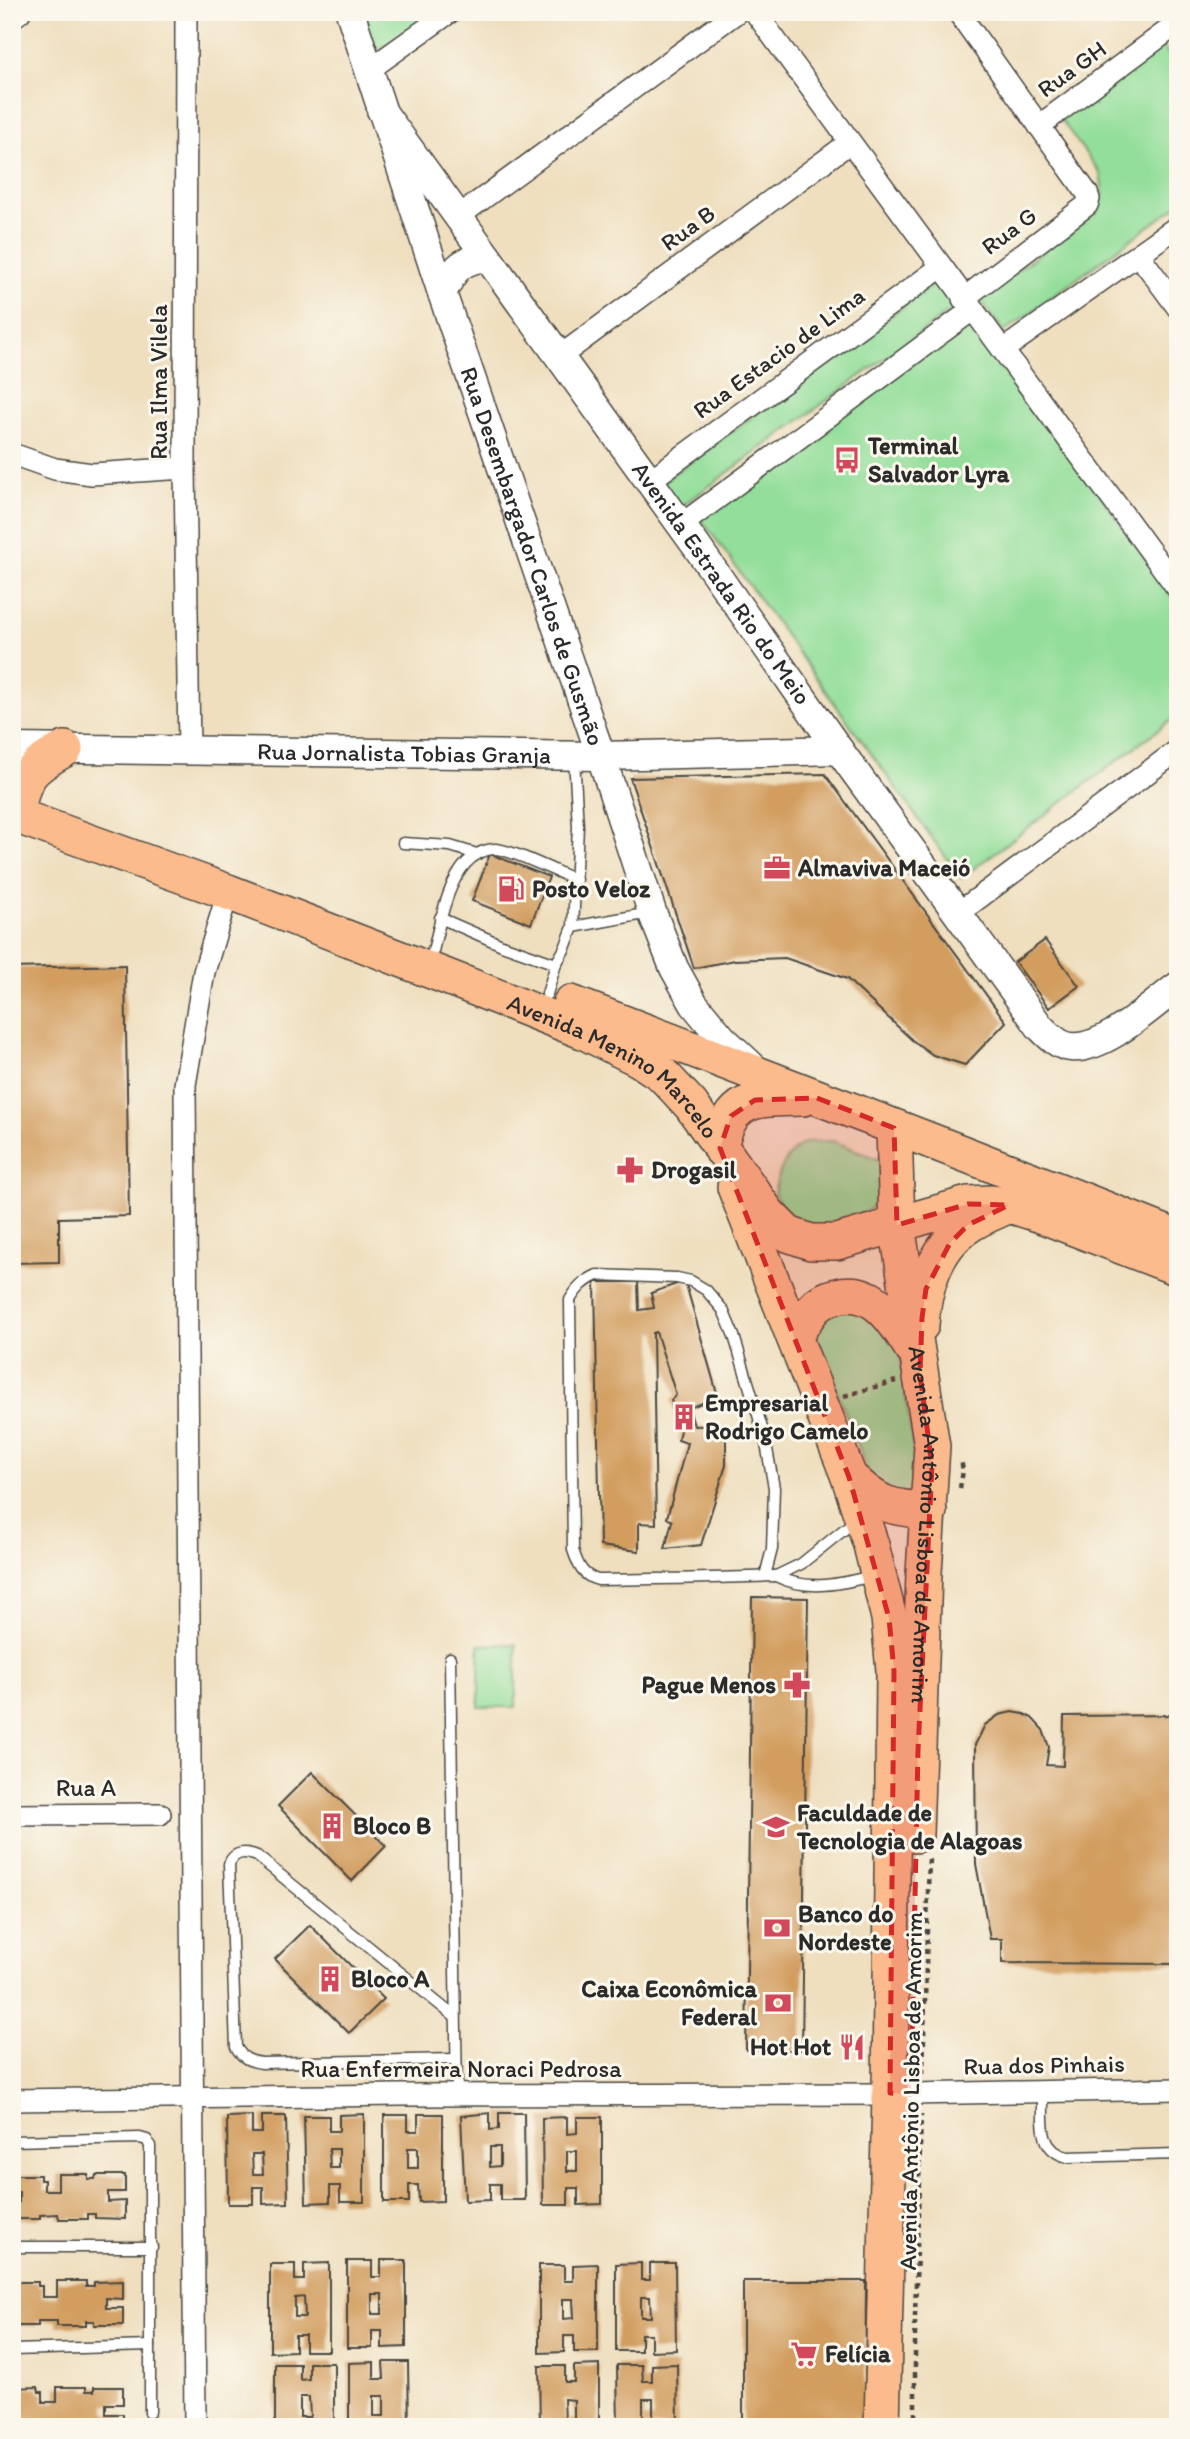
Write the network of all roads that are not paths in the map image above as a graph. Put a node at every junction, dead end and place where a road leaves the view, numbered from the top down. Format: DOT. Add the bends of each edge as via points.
graph roads {
  1 [pos="20,12"];
  2 [pos="186,12"];
  3 [pos="350,12"];
  4 [pos="450,12"];
  5 [pos="737,12"];
  6 [pos="755,12"];
  7 [pos="958,12"];
  8 [pos="12,18"];
  9 [pos="1169,27"];
  10 [pos="369,69"];
  11 [pos="382,110"];
  12 [pos="1039,126"];
  13 [pos="849,143"];
  14 [pos="459,216"];
  15 [pos="1178,226"];
  16 [pos="1139,255"];
  17 [pos="487,257"];
  18 [pos="941,267"];
  19 [pos="442,293"];
  20 [pos="968,305"];
  21 [pos="1178,308"];
  22 [pos="1003,350"];
  23 [pos="559,357"];
  24 [pos="12,454"];
  25 [pos="185,467"];
  26 [pos="649,481"];
  27 [pos="681,525"];
  28 [pos="1178,589"];
  29 [pos="12,748"];
  30 [pos="65,749"];
  31 [pos="839,750"];
  32 [pos="1178,750"];
  33 [pos="189,752"];
  34 [pos="587,756"];
  35 [pos="15,805"];
  36 [pos="403,843"];
  37 [pos="477,854"];
  38 [pos="576,880"];
  39 [pos="228,892"];
  40 [pos="652,912"];
  41 [pos="957,914"];
  42 [pos="573,927"];
  43 [pos="437,934"];
  44 [pos="552,979"];
  45 [pos="1178,986"];
  46 [pos="761,1076"];
  47 [pos="817,1098"];
  48 [pos="894,1128"];
  49 [pos="720,1148"];
  50 [pos="1009,1205"];
  51 [pos="897,1225"];
  52 [pos="1178,1238"];
  53 [pos="1178,1268"];
  54 [pos="794,1337"];
  55 [pos="918,1364"];
  56 [pos="849,1477"];
  57 [pos="929,1511"];
  58 [pos="862,1516"];
  59 [pos="878,1574"];
  60 [pos="771,1576"];
  61 [pos="450,1658"];
  62 [pos="160,1814"];
  63 [pos="12,1815"];
  64 [pos="456,2017"];
  65 [pos="456,2059"];
  66 [pos="1178,2089"];
  67 [pos="1043,2091"];
  68 [pos="457,2094"];
  69 [pos="908,2094"];
  70 [pos="191,2098"];
  71 [pos="12,2099"];
  72 [pos="12,2141"];
  73 [pos="1178,2154"];
  74 [pos="12,2247"];
  75 [pos="152,2247"];
  76 [pos="150,2346"];
  77 [pos="12,2350"];
  78 [pos="150,2412"];
  79 [pos="195,2427"];
  80 [pos="883,2427"];
  81 [pos="904,2427"];
  1 -- 8 [label="street"];
  2 -- 25 [label="street, Rua Ilma Vilela"];
  3 -- 10 [label="street, Rua Desembargador Carlos de Gusmão"];
  4 -- 10 [label="street"];
  5 -- 14 [label="street"];
  6 -- 13 [label="street"];
  7 -- 12 [label="street"];
  9 -- 12 [label="street, Rua GH"];
  10 -- 11 [label="street, Rua Desembargador Carlos de Gusmão"];
  11 -- 14 [label="street, Avenida Estrada Rio do Meio"];
  11 -- 19 [label="street, Rua Desembargador Carlos de Gusmão"];
  12 -- 20 [label="street, Rua G" via="1087,193 1087,205"];
  13 -- 18 [label="street"];
  13 -- 23 [label="street, Rua B"];
  14 -- 17 [label="street, Avenida Estrada Rio do Meio"];
  15 -- 16 [label="street"];
  16 -- 21 [label="street"];
  16 -- 22 [label="street"];
  17 -- 19 [label="street" via="460,265"];
  17 -- 23 [label="street, Avenida Estrada Rio do Meio"];
  18 -- 20 [label="street"];
  18 -- 26 [label="street, Rua Estacio de Lima"];
  19 -- 34 [label="street, Rua Desembargador Carlos de Gusmão"];
  20 -- 22 [label="street"];
  20 -- 27 [label="street, Rua G"];
  22 -- 28 [label="street"];
  23 -- 26 [label="street, Avenida Estrada Rio do Meio"];
  24 -- 25 [label="street" via="55,469 92,474"];
  25 -- 33 [label="street, Rua Ilma Vilela"];
  26 -- 27 [label="street, Avenida Estrada Rio do Meio"];
  27 -- 31 [label="street, Avenida Estrada Rio do Meio"];
  29 -- 30 [label="street, Rua Jornalista Tobias Granja"];
  30 -- 33 [label="street, Rua Jornalista Tobias Granja"];
  30 -- 35 [label="main road" via="31,771"];
  31 -- 34 [label="street, Rua Jornalista Tobias Granja"];
  31 -- 41 [label="street, Avenida Estrada Rio do Meio"];
  32 -- 41 [label="street"];
  33 -- 34 [label="street, Rua Jornalista Tobias Granja"];
  34 -- 38 [label="lane"];
  34 -- 40 [label="street, Rua Desembargador Carlos de Gusmão"];
  35 -- 39 [label="main road, Avenida Menino Marcelo"];
  35 -- 43 [label="main road, Avenida Menino Marcelo"];
  36 -- 37 [label="lane" via="450,846"];
  37 -- 38 [label="lane" via="495,848"];
  37 -- 43 [label="lane" via="455,876"];
  38 -- 42 [label="lane"];
  39 -- 49 [label="main road, Avenida Menino Marcelo" via="585,1032 639,1059 663,1075 691,1105"];
  39 -- 70 [label="street" via="204,972 185,1085"];
  40 -- 42 [label="lane"];
  40 -- 46 [label="street, Rua Desembargador Carlos de Gusmão" via="674,968 695,1003"];
  41 -- 45 [label="street, Avenida Estrada Rio do Meio" via="1040,1027 1054,1041 1070,1047 1110,1036"];
  42 -- 44 [label="lane"];
  43 -- 44 [label="main road, Avenida Menino Marcelo"];
  44 -- 46 [label="main road, Avenida Menino Marcelo"];
  46 -- 47 [label="main road, Avenida Menino Marcelo"];
  47 -- 48 [label="main road, Avenida Menino Marcelo"];
  47 -- 49 [label="main road" via="755,1100 741,1106 730,1116"];
  48 -- 51 [label="main road, Avenida Antônio Lisboa de Amorim"];
  48 -- 52 [label="main road, Avenida Menino Marcelo"];
  49 -- 51 [label="main road, Avenida Menino Marcelo" via="788,1234 810,1242 837,1242"];
  49 -- 54 [label="main road, Avenida Antônio Lisboa de Amorim"];
  50 -- 51 [label="main road, Avenida Menino Marcelo" via="968,1205"];
  50 -- 53 [label="main road, Avenida Menino Marcelo"];
  50 -- 55 [label="main road" via="968,1225 937,1260 925,1298"];
  51 -- 55 [label="main road, Avenida Antônio Lisboa de Amorim"];
  54 -- 55 [label="main road" via="813,1308 826,1299 847,1293 867,1297 891,1315"];
  54 -- 56 [label="main road, Avenida Antônio Lisboa de Amorim"];
  55 -- 57 [label="main road, Avenida Antônio Lisboa de Amorim" via="933,1446"];
  56 -- 57 [label="main road" via="870,1497 892,1507"];
  56 -- 58 [label="main road, Avenida Antônio Lisboa de Amorim"];
  57 -- 69 [label="main road, Avenida Antônio Lisboa de Amorim"];
  58 -- 59 [label="main road, Avenida Antônio Lisboa de Amorim"];
  58 -- 60 [label="lane" via="801,1564"];
  59 -- 60 [label="lane" via="807,1586"];
  59 -- 69 [label="main road, Avenida Antônio Lisboa de Amorim" via="889,1618 894,1671"];
  60 -- 60 [label="lane" via="598,1580 579,1567 573,1550 570,1300 586,1280 597,1275 691,1281 723,1310 765,1438 774,1488"];
  61 -- 64 [label="lane"];
  62 -- 63 [label="street, Rua A"];
  64 -- 65 [label="lane"];
  64 -- 65 [label="lane" via="257,1856 247,1852 231,1860 236,2048 240,2056 262,2063"];
  65 -- 68 [label="lane"];
  66 -- 67 [label="street, Rua dos Pinhais"];
  67 -- 69 [label="street, Rua dos Pinhais"];
  67 -- 73 [label="lane" via="1044,2135 1057,2155"];
  68 -- 69 [label="street, Rua Enfermeira Noraci Pedrosa"];
  68 -- 70 [label="street, Rua Enfermeira Noraci Pedrosa"];
  69 -- 80 [label="main road, Avenida Antônio Lisboa de Amorim"];
  69 -- 81 [label="main road, Avenida Antônio Lisboa de Amorim"];
  70 -- 71 [label="street, Rua Enfermeira Noraci Pedrosa"];
  70 -- 79 [label="street"];
  72 -- 75 [label="lane" via="147,2140"];
  74 -- 75 [label="lane"];
  75 -- 76 [label="lane"];
  76 -- 77 [label="lane"];
  76 -- 78 [label="lane"];
}
